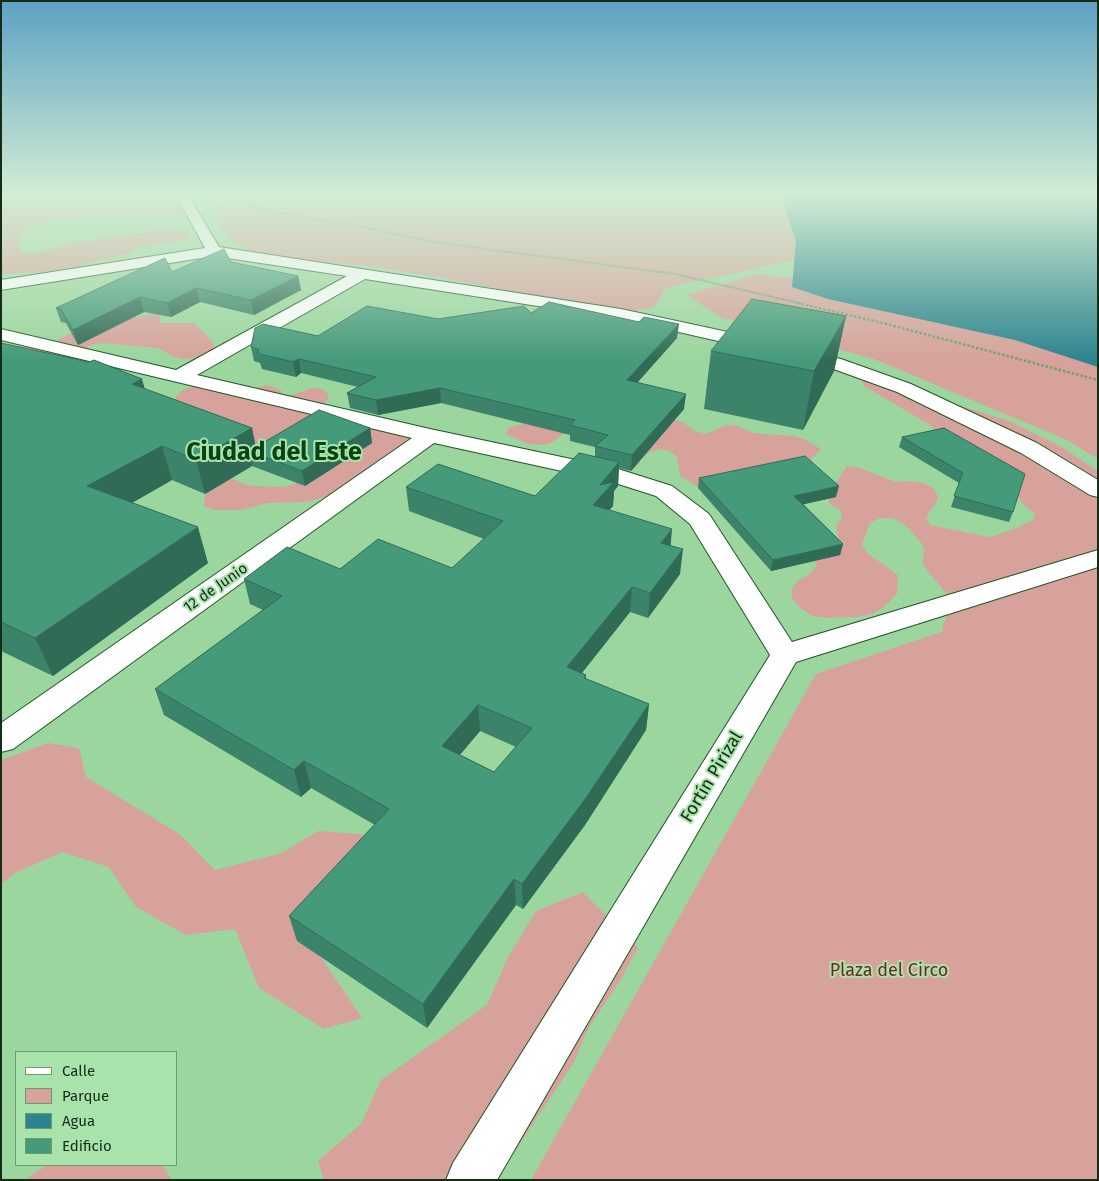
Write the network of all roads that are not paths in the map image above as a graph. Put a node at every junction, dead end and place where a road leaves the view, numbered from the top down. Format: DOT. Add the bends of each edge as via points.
graph roads {
  1 [pos="214,251"];
  2 [pos="363,274"];
  3 [pos="1,285"];
  4 [pos="1,334"];
  5 [pos="178,377"];
  6 [pos="430,436"];
  7 [pos="1098,490"];
  8 [pos="1098,558"];
  9 [pos="785,655"];
  10 [pos="6,731"];
  11 [pos="470,1180"];
  1 -- 2 [label="street"];
  1 -- 3 [label="street"];
  2 -- 5 [label="street"];
  2 -- 7 [label="street" via="621,314 834,363 904,388 1029,448"];
  4 -- 5 [label="street"];
  5 -- 6 [label="street"];
  6 -- 9 [label="street" via="618,476 664,491 700,519"];
  6 -- 10 [label="street, 12 de Junio"];
  8 -- 9 [label="street"];
  9 -- 11 [label="street, Fortín Pirizal"];
}
